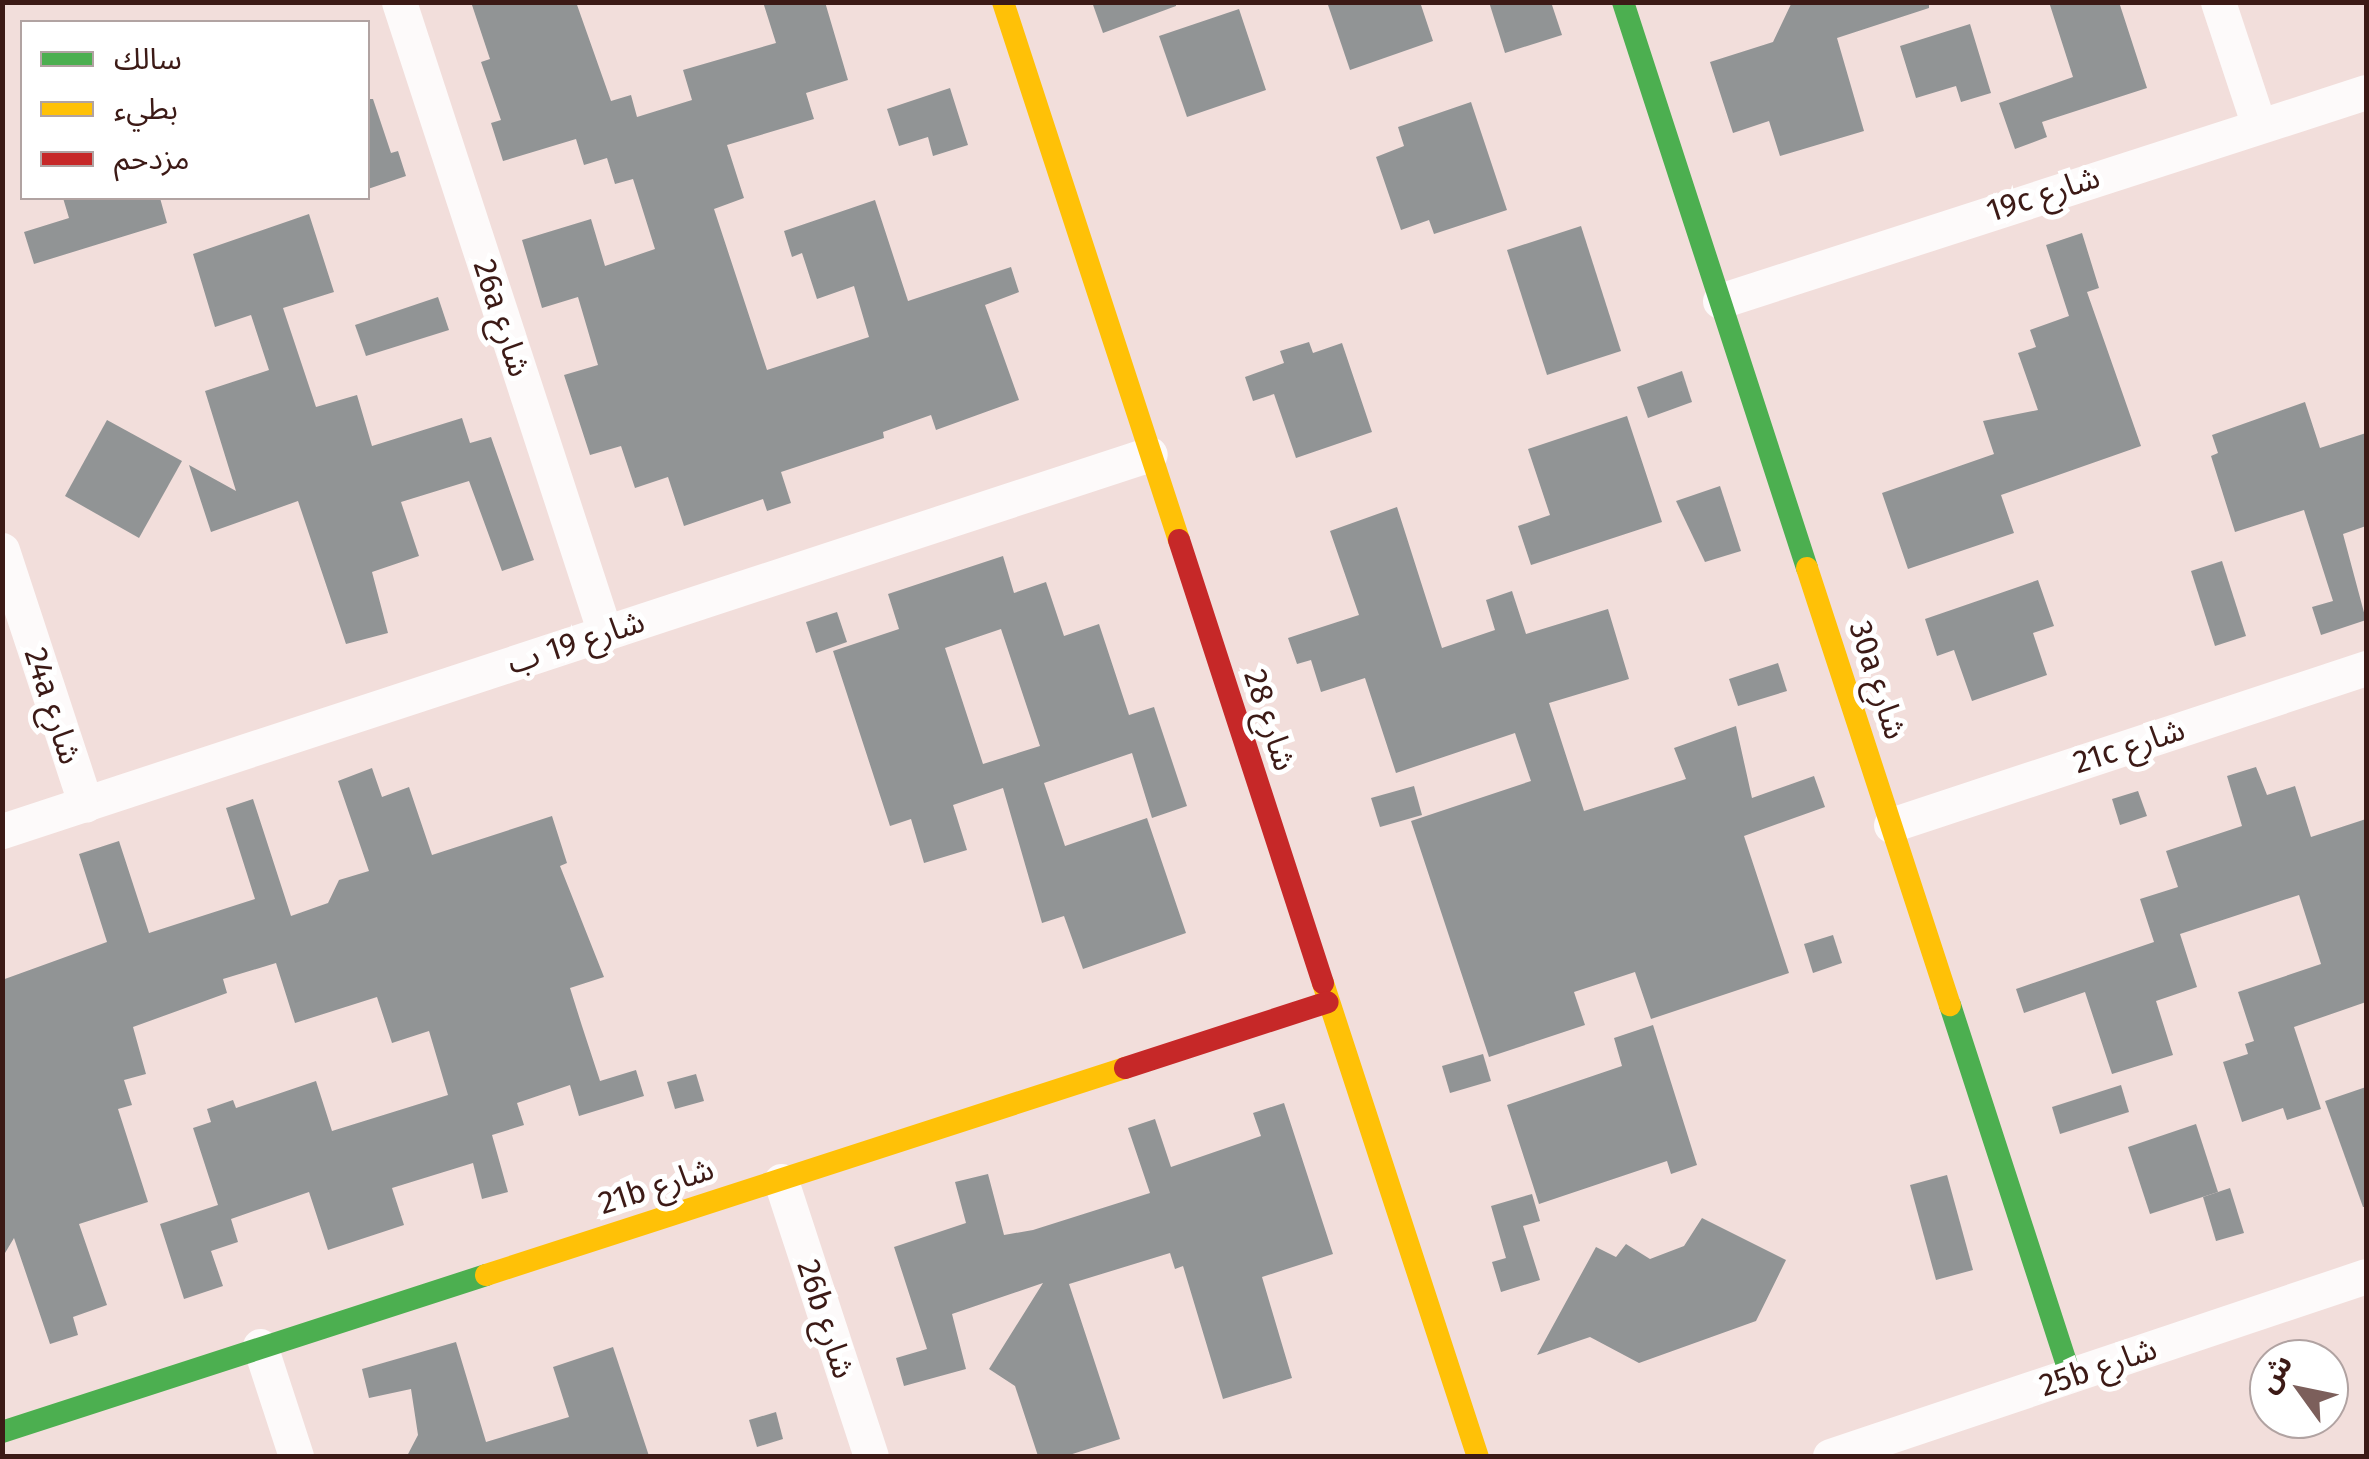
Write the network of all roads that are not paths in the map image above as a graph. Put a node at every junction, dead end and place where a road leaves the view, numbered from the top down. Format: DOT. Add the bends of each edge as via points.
graph roads {
  1 [pos="399,2"];
  2 [pos="1003,2"];
  3 [pos="1623,2"];
  4 [pos="2218,2"];
  5 [pos="2366,92"];
  6 [pos="2258,123"];
  7 [pos="1720,301"];
  8 [pos="1150,454"];
  9 [pos="2,550"];
  10 [pos="605,633"];
  11 [pos="2366,668"];
  12 [pos="86,804"];
  13 [pos="1891,825"];
  14 [pos="2,831"];
  15 [pos="1328,1002"];
  16 [pos="781,1181"];
  17 [pos="2366,1276"];
  18 [pos="260,1346"];
  19 [pos="2071,1377"];
  20 [pos="2,1432"];
  21 [pos="296,1456"];
  22 [pos="871,1456"];
  23 [pos="1478,1456"];
  24 [pos="1830,1456"];
  1 -- 10 [label="street, 26a شارع"];
  2 -- 8 [label="street, شارع 28"];
  3 -- 7 [label="street, 30a شارع"];
  4 -- 6 [label="street"];
  5 -- 6 [label="street, 19c شارع"];
  6 -- 7 [label="street, 19c شارع"];
  7 -- 13 [label="street, 30a شارع"];
  8 -- 10 [label="street, شارع 19 ب"];
  8 -- 15 [label="street, شارع 28"];
  9 -- 12 [label="street, 24a شارع"];
  10 -- 12 [label="street, شارع 19 ب"];
  11 -- 13 [label="street, 21c شارع"];
  12 -- 14 [label="street, شارع 19 ب"];
  13 -- 19 [label="street, 30a شارع"];
  15 -- 16 [label="street, 21b شارع"];
  15 -- 23 [label="street, شارع 28"];
  16 -- 18 [label="street, 21b شارع"];
  16 -- 22 [label="street, 26b شارع"];
  17 -- 19 [label="street, 25b شارع"];
  18 -- 20 [label="street, 21b شارع"];
  18 -- 21 [label="street"];
  19 -- 24 [label="street, 25b شارع"];
}
